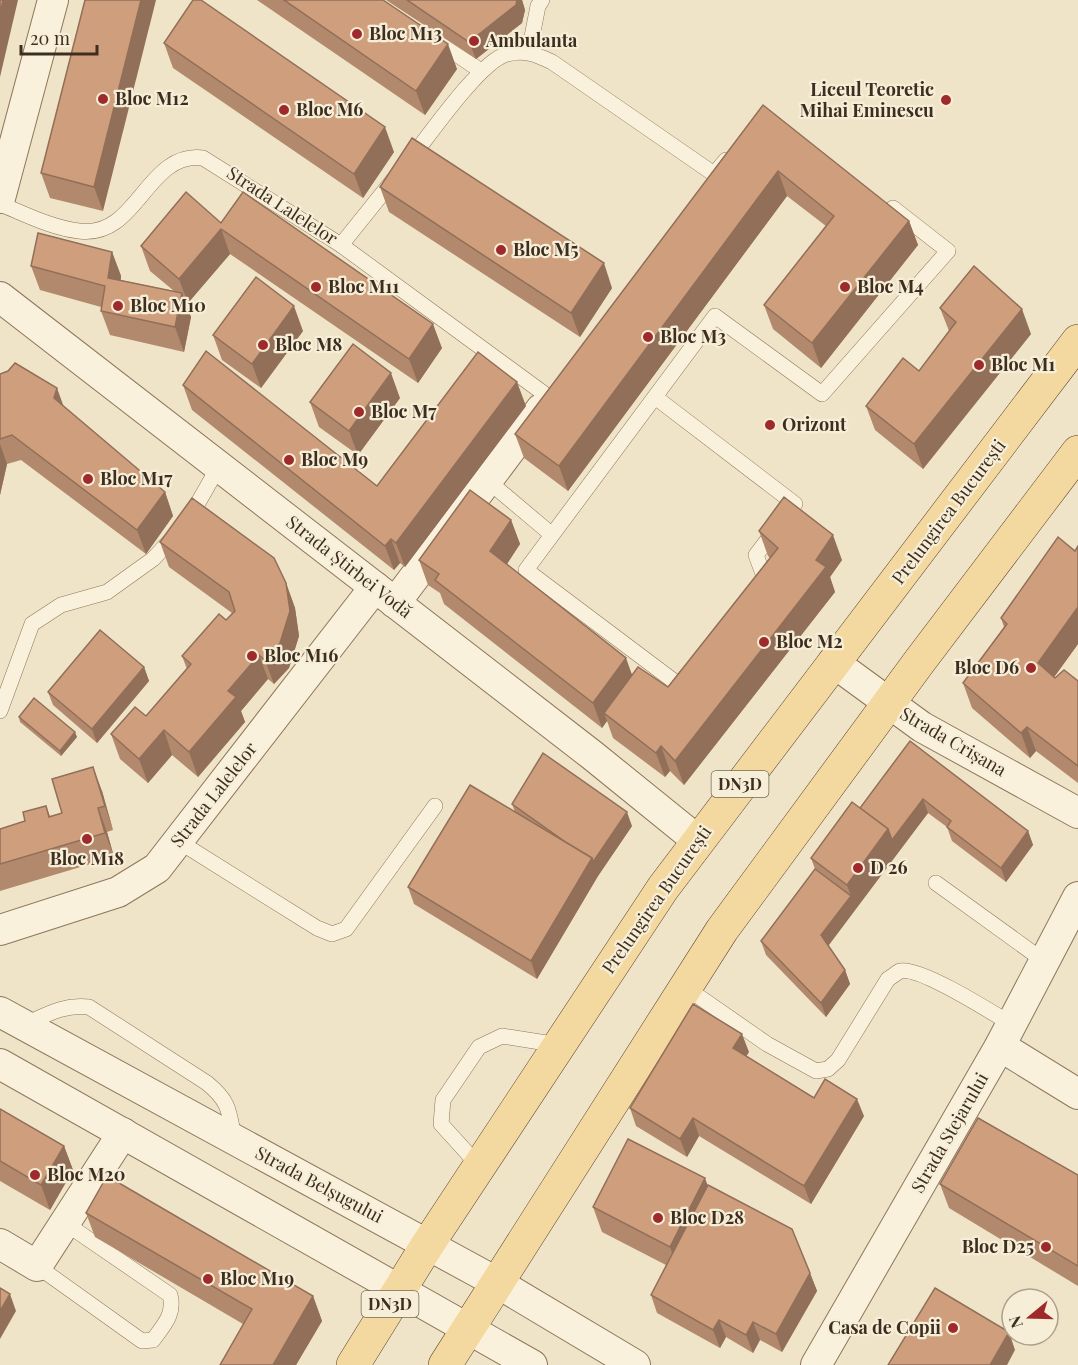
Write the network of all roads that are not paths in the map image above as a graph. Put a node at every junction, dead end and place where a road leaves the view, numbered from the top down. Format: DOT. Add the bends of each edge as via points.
graph roads {
  1 [pos="53,0"];
  2 [pos="542,0"];
  3 [pos="423,32"];
  4 [pos="529,52"];
  5 [pos="482,71"];
  6 [pos="736,150"];
  7 [pos="0,198"];
  8 [pos="883,201"];
  9 [pos="0,204"];
  10 [pos="341,245"];
  11 [pos="0,297"];
  12 [pos="1078,341"];
  13 [pos="557,388"];
  14 [pos="655,397"];
  15 [pos="1078,452"];
  16 [pos="219,466"];
  17 [pos="488,481"];
  18 [pos="551,534"];
  19 [pos="385,595"];
  20 [pos="751,596"];
  21 [pos="833,662"];
  22 [pos="694,667"];
  23 [pos="887,704"];
  24 [pos="0,711"];
  25 [pos="435,807"];
  26 [pos="1078,813"];
  27 [pos="697,840"];
  28 [pos="178,841"];
  29 [pos="936,883"];
  30 [pos="1078,897"];
  31 [pos="0,930"];
  32 [pos="1044,961"];
  33 [pos="685,987"];
  34 [pos="12,1018"];
  35 [pos="1006,1035"];
  36 [pos="559,1045"];
  37 [pos="0,1064"];
  38 [pos="1078,1094"];
  39 [pos="123,1133"];
  40 [pos="234,1139"];
  41 [pos="479,1166"];
  42 [pos="65,1223"];
  43 [pos="0,1244"];
  44 [pos="428,1244"];
  45 [pos="37,1266"];
  46 [pos="496,1282"];
  47 [pos="399,1288"];
  48 [pos="467,1327"];
  49 [pos="353,1365"];
  50 [pos="445,1365"];
  51 [pos="532,1365"];
  52 [pos="635,1365"];
  53 [pos="816,1365"];
  1 -- 7 [label="street"];
  2 -- 4 [label="lane"];
  3 -- 5 [label="lane"];
  4 -- 5 [label="lane" via="506,54"];
  4 -- 6 [label="lane" via="552,62 705,185"];
  5 -- 10 [label="lane"];
  8 -- 14 [label="lane" via="948,251 822,394 716,316"];
  9 -- 10 [label="lane, Strada Lalelelor" via="79,231 107,228 121,219 165,169 187,156 203,158"];
  10 -- 13 [label="lane, Strada Lalelelor"];
  11 -- 16 [label="street, Strada Știrbei Vodă"];
  12 -- 21 [label="main road, Prelungirea București / DN3D"];
  13 -- 17 [label="street, Strada Lalelelor"];
  14 -- 18 [label="lane"];
  14 -- 20 [label="lane" via="795,504 756,555 765,579"];
  15 -- 23 [label="main road"];
  16 -- 19 [label="street, Strada Știrbei Vodă"];
  16 -- 24 [label="lane" via="186,524 153,559 107,592 61,605 32,624"];
  17 -- 18 [label="lane"];
  17 -- 19 [label="street, Strada Lalelelor"];
  18 -- 22 [label="lane" via="526,570 680,685"];
  19 -- 27 [label="street, Strada Știrbei Vodă"];
  19 -- 28 [label="street, Strada Lalelelor"];
  21 -- 23 [label="street, Strada Crișana"];
  21 -- 27 [label="main road, Prelungirea București / DN3D"];
  23 -- 26 [label="street, Strada Crișana"];
  23 -- 33 [label="main road"];
  25 -- 28 [label="lane" via="346,929 332,934"];
  27 -- 36 [label="main road, Prelungirea București / DN3D"];
  28 -- 31 [label="street, Strada Lalelelor" via="157,868 118,892"];
  29 -- 32 [label="lane"];
  30 -- 32 [label="street, Strada Stejarului"];
  32 -- 35 [label="street, Strada Stejarului"];
  33 -- 35 [label="lane" via="767,1044 816,1071 828,1069 838,1060 883,987 899,971 929,978"];
  33 -- 46 [label="main road"];
  34 -- 40 [label="street, Strada Belșugului"];
  34 -- 40 [label="lane" via="73,1005 88,1007 222,1095 228,1105"];
  35 -- 38 [label="street"];
  35 -- 53 [label="street, Strada Stejarului"];
  36 -- 41 [label="main road, Prelungirea București / DN3D"];
  36 -- 41 [label="lane" via="502,1036 491,1039 479,1047 443,1100 441,1124"];
  37 -- 39 [label="street"];
  39 -- 42 [label="street"];
  39 -- 47 [label="street"];
  40 -- 44 [label="street, Strada Belșugului"];
  41 -- 44 [label="main road, Prelungirea București / DN3D"];
  42 -- 45 [label="street"];
  42 -- 45 [label="lane" via="170,1294 168,1320 153,1340 142,1341"];
  43 -- 45 [label="street"];
  44 -- 46 [label="street, Strada Belșugului"];
  44 -- 47 [label="main road, Prelungirea București / DN3D"];
  46 -- 48 [label="main road"];
  46 -- 52 [label="street, Strada Belșugului"];
  47 -- 48 [label="street"];
  47 -- 49 [label="main road, Prelungirea București / DN3D"];
  48 -- 50 [label="main road"];
  48 -- 51 [label="street"];
}
